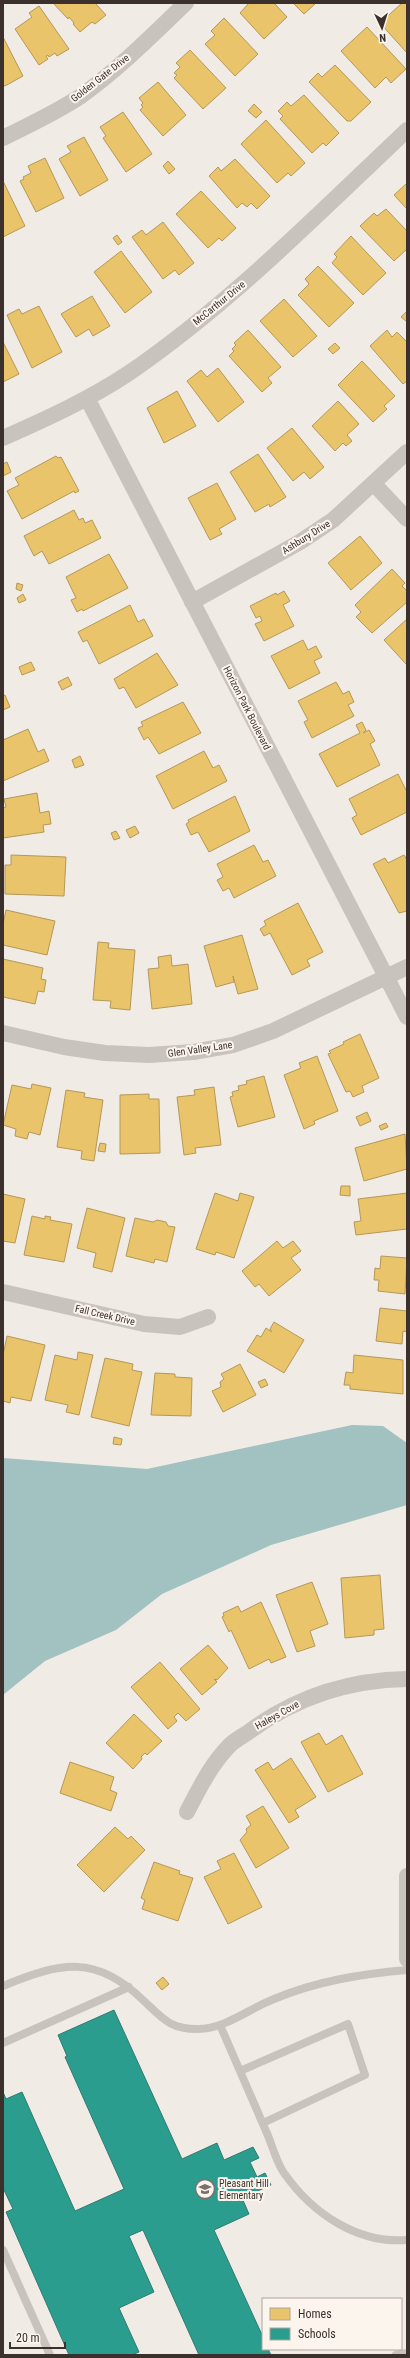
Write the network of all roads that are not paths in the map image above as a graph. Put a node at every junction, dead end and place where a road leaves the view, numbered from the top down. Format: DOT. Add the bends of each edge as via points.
graph roads {
  1 [pos="186,3"];
  2 [pos="407,130"];
  3 [pos="3,138"];
  4 [pos="87,398"];
  5 [pos="3,438"];
  6 [pos="407,452"];
  7 [pos="374,484"];
  8 [pos="407,519"];
  9 [pos="192,602"];
  10 [pos="407,967"];
  11 [pos="387,978"];
  12 [pos="407,1017"];
  13 [pos="3,1033"];
  14 [pos="3,1292"];
  15 [pos="208,1317"];
  16 [pos="407,1679"];
  17 [pos="187,1812"];
  18 [pos="407,1876"];
  19 [pos="407,1959"];
  20 [pos="407,1970"];
  21 [pos="3,1986"];
  22 [pos="129,1987"];
  23 [pos="220,2025"];
  24 [pos="3,2043"];
  25 [pos="240,2071"];
  26 [pos="263,2123"];
  27 [pos="407,2240"];
  28 [pos="3,2250"];
  29 [pos="407,2353"];
  30 [pos="50,2355"];
  31 [pos="396,2355"];
  1 -- 3 [label="street, Golden Gate Drive" via="115,68 80,96"];
  2 -- 4 [label="street, McCarthur Drive" via="254,274 129,373"];
  4 -- 5 [label="street, McCarthur Drive"];
  4 -- 9 [label="street, Horizon Park Boulevard"];
  6 -- 7 [label="street, Ashbury Drive"];
  7 -- 8 [label="street"];
  7 -- 9 [label="street, Ashbury Drive" via="333,520 300,542"];
  9 -- 11 [label="street, Horizon Park Boulevard"];
  10 -- 11 [label="street, Glen Valley Lane"];
  11 -- 12 [label="street, Horizon Park Boulevard"];
  11 -- 13 [label="street, Glen Valley Lane" via="273,1031 233,1045 193,1052 149,1055 105,1053 64,1047"];
  14 -- 15 [label="street, Fall Creek Drive" via="144,1324 180,1327"];
  16 -- 17 [label="street, Haleys Cove" via="346,1686 310,1697 267,1718 230,1745 205,1777"];
  18 -- 19 [label="street"];
  20 -- 23 [label="lane" via="356,1975 316,1984 274,1998"];
  21 -- 22 [label="lane" via="50,1968 75,1966 101,1970"];
  22 -- 23 [label="lane" via="162,2019 178,2026 199,2029"];
  22 -- 24 [label="lane"];
  23 -- 25 [label="lane"];
  25 -- 26 [label="lane"];
  25 -- 26 [label="lane" via="348,2024 365,2075"];
  26 -- 27 [label="lane" via="283,2172 317,2210 360,2234 381,2240"];
  28 -- 30 [label="lane"];
  29 -- 31 [label="lane"];
}
